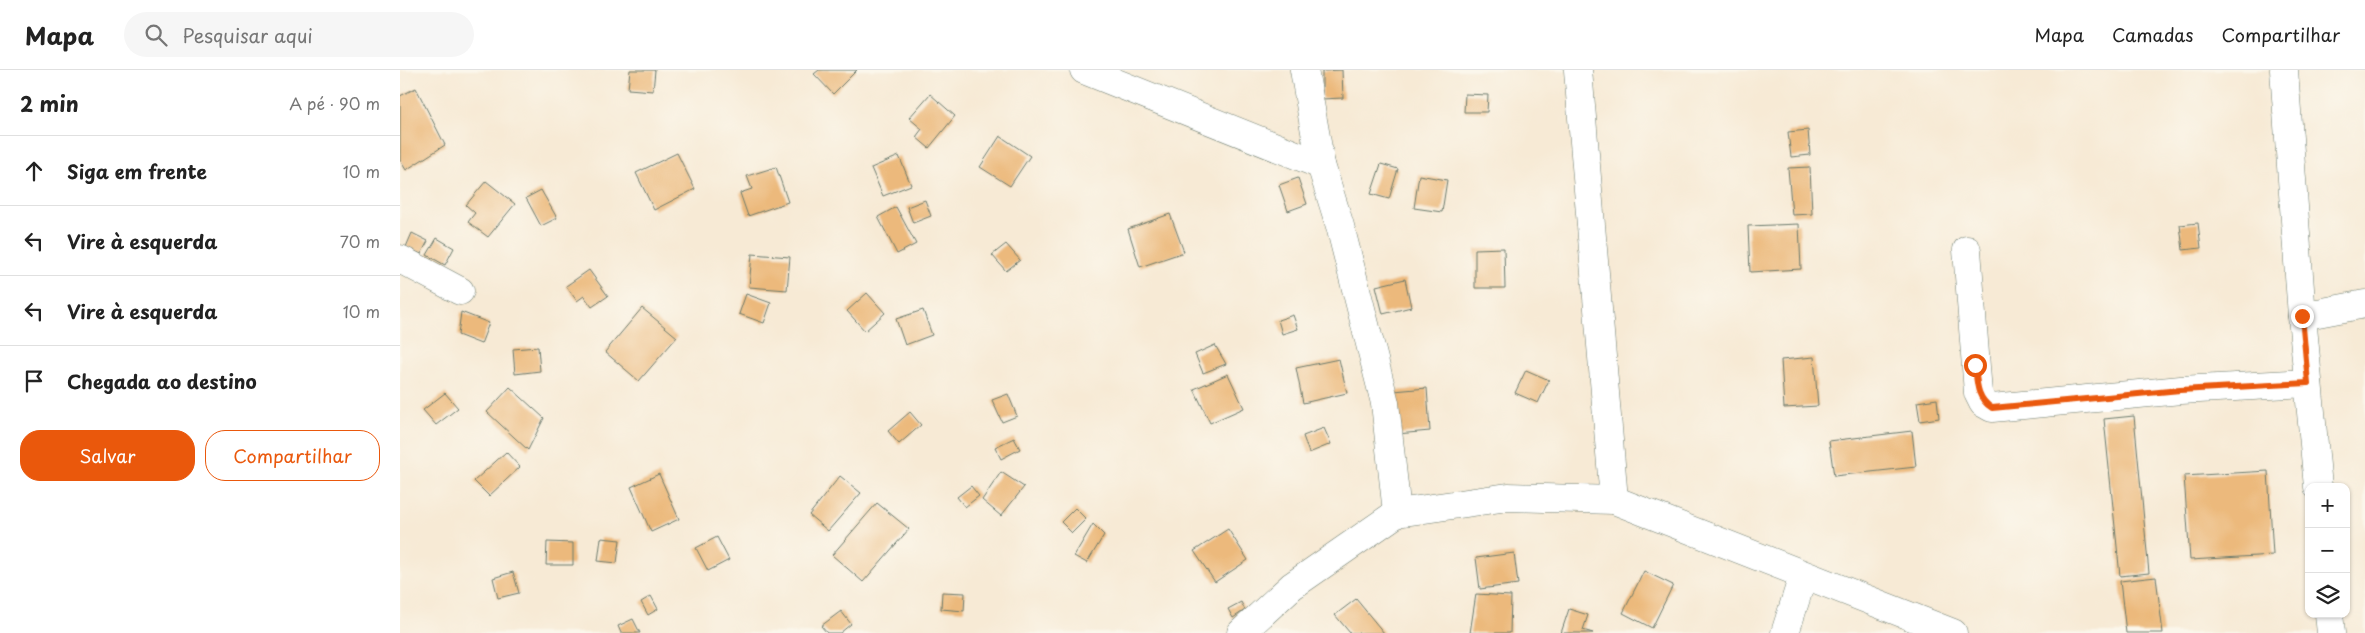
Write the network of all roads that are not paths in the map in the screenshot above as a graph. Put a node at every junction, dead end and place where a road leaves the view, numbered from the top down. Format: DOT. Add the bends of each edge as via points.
graph roads {
  1 [pos="1084,70"];
  2 [pos="1304,70"];
  3 [pos="1578,70"];
  4 [pos="2284,70"];
  5 [pos="1321,164"];
  6 [pos="1967,250"];
  7 [pos="400,259"];
  8 [pos="460,291"];
  9 [pos="2365,304"];
  10 [pos="2302,316"];
  11 [pos="2308,383"];
  12 [pos="2318,483"];
  13 [pos="1614,500"];
  14 [pos="1397,513"];
  15 [pos="1803,576"];
  16 [pos="2329,618"];
  17 [pos="1241,633"];
  18 [pos="1785,633"];
  19 [pos="1953,633"];
  20 [pos="2331,633"];
  1 -- 5 [label="street"];
  2 -- 5 [label="street"];
  3 -- 13 [label="street"];
  4 -- 10 [label="street"];
  5 -- 14 [label="street" via="1385,403"];
  6 -- 11 [label="street" via="1978,393 1983,403 1992,408 2180,390"];
  7 -- 8 [label="street"];
  9 -- 10 [label="street"];
  10 -- 11 [label="street"];
  11 -- 12 [label="street"];
  13 -- 14 [label="street" via="1508,497"];
  13 -- 15 [label="street"];
  14 -- 17 [label="street" via="1292,586"];
  15 -- 18 [label="street"];
  15 -- 19 [label="street"];
  16 -- 20 [label="street"];
}
